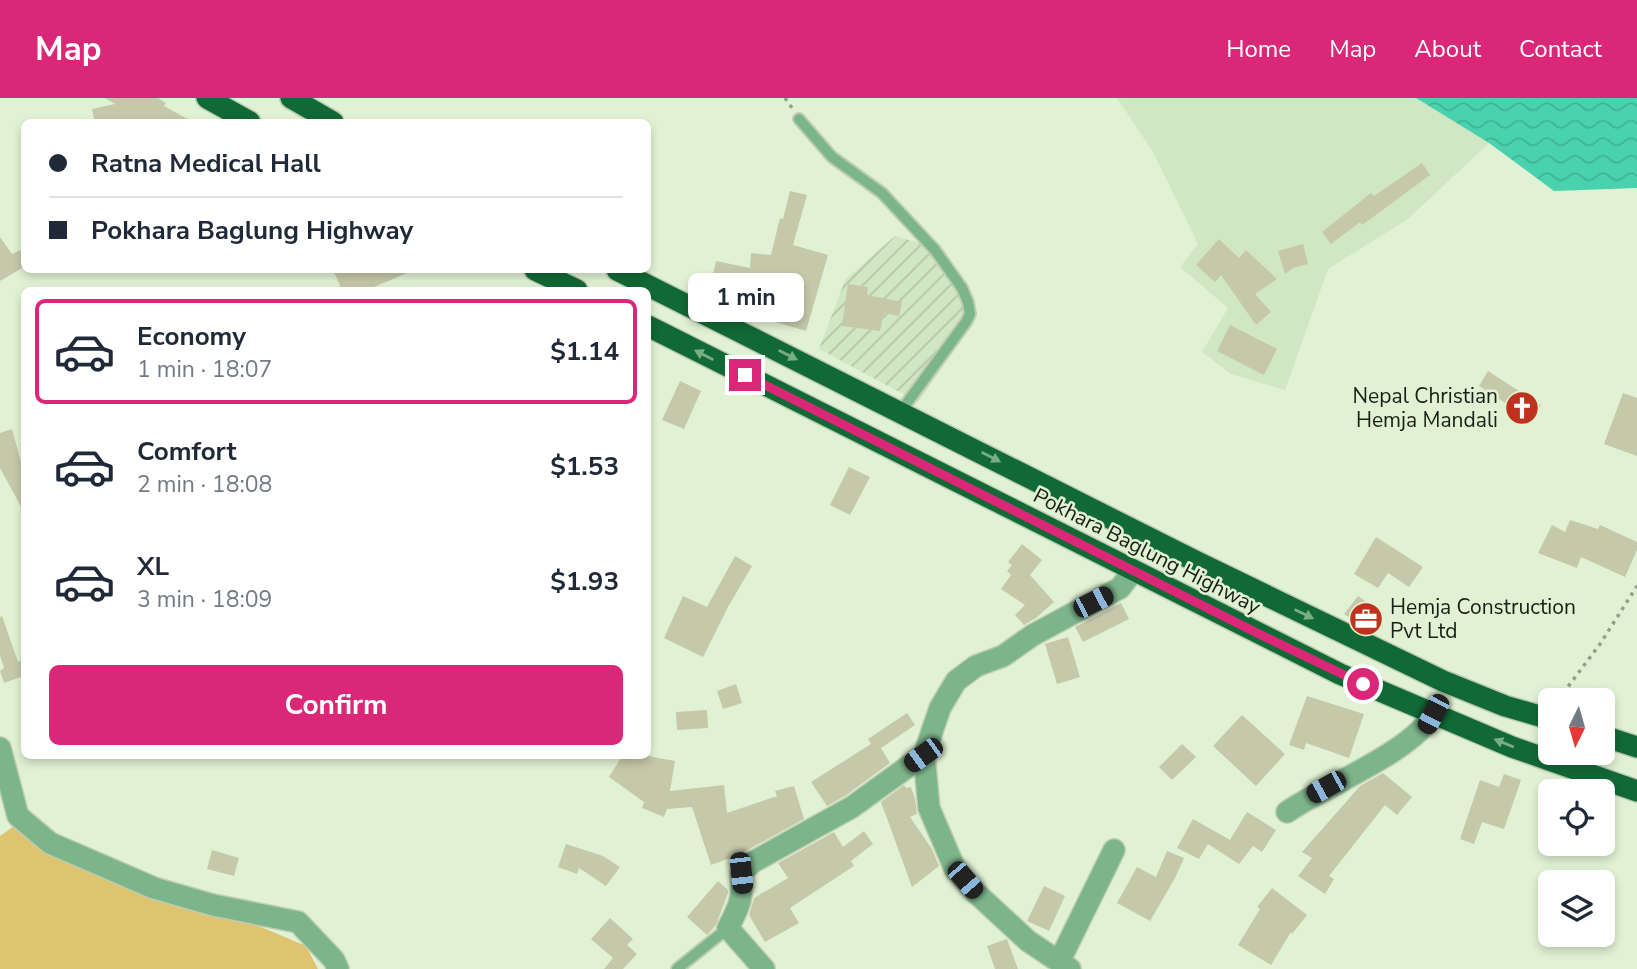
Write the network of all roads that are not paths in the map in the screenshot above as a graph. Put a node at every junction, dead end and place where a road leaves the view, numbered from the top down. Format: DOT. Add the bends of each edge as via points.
graph roads {
  1 [pos="207,98"];
  2 [pos="291,98"];
  3 [pos="245,119"];
  4 [pos="328,119"];
  5 [pos="799,119"];
  6 [pos="541,273"];
  7 [pos="623,273"];
  8 [pos="571,287"];
  9 [pos="651,328"];
  10 [pos="901,411"];
  11 [pos="1133,571"];
  12 [pos="1433,714"];
  13 [pos="1538,716"];
  14 [pos="1615,740"];
  15 [pos="1637,747"];
  16 [pos="0,748"];
  17 [pos="923,755"];
  18 [pos="1637,791"];
  19 [pos="1287,812"];
  20 [pos="1114,850"];
  21 [pos="728,928"];
  22 [pos="1065,966"];
  23 [pos="338,969"];
  24 [pos="677,969"];
  25 [pos="764,969"];
  1 -- 3 [label="highway"];
  2 -- 4 [label="highway"];
  5 -- 10 [label="lane" via="832,157 872,184 910,222 950,270 968,302 966,321"];
  6 -- 8 [label="highway"];
  7 -- 10 [label="highway, Pokhara Baglung Highway, one-way"];
  11 -- 9 [label="highway, Pokhara Baglung Highway, one-way"];
  10 -- 13 [label="highway, Pokhara Baglung Highway, one-way" via="1443,681"];
  11 -- 12 [label="highway, Pokhara Baglung Highway" via="1340,674"];
  11 -- 17 [label="street" via="1121,588 956,681 940,708"];
  18 -- 12 [label="highway, Pokhara Baglung Highway, one-way"];
  12 -- 19 [label="street" via="1410,741"];
  14 -- 15 [label="highway"];
  16 -- 23 [label="street" via="18,816 50,843 155,888 298,922"];
  17 -- 21 [label="street" via="852,807 753,862 741,873 743,890"];
  17 -- 22 [label="street" via="929,808 955,869 1028,941"];
  20 -- 22 [label="street"];
  21 -- 24 [label="lane"];
  21 -- 25 [label="street"];
}
